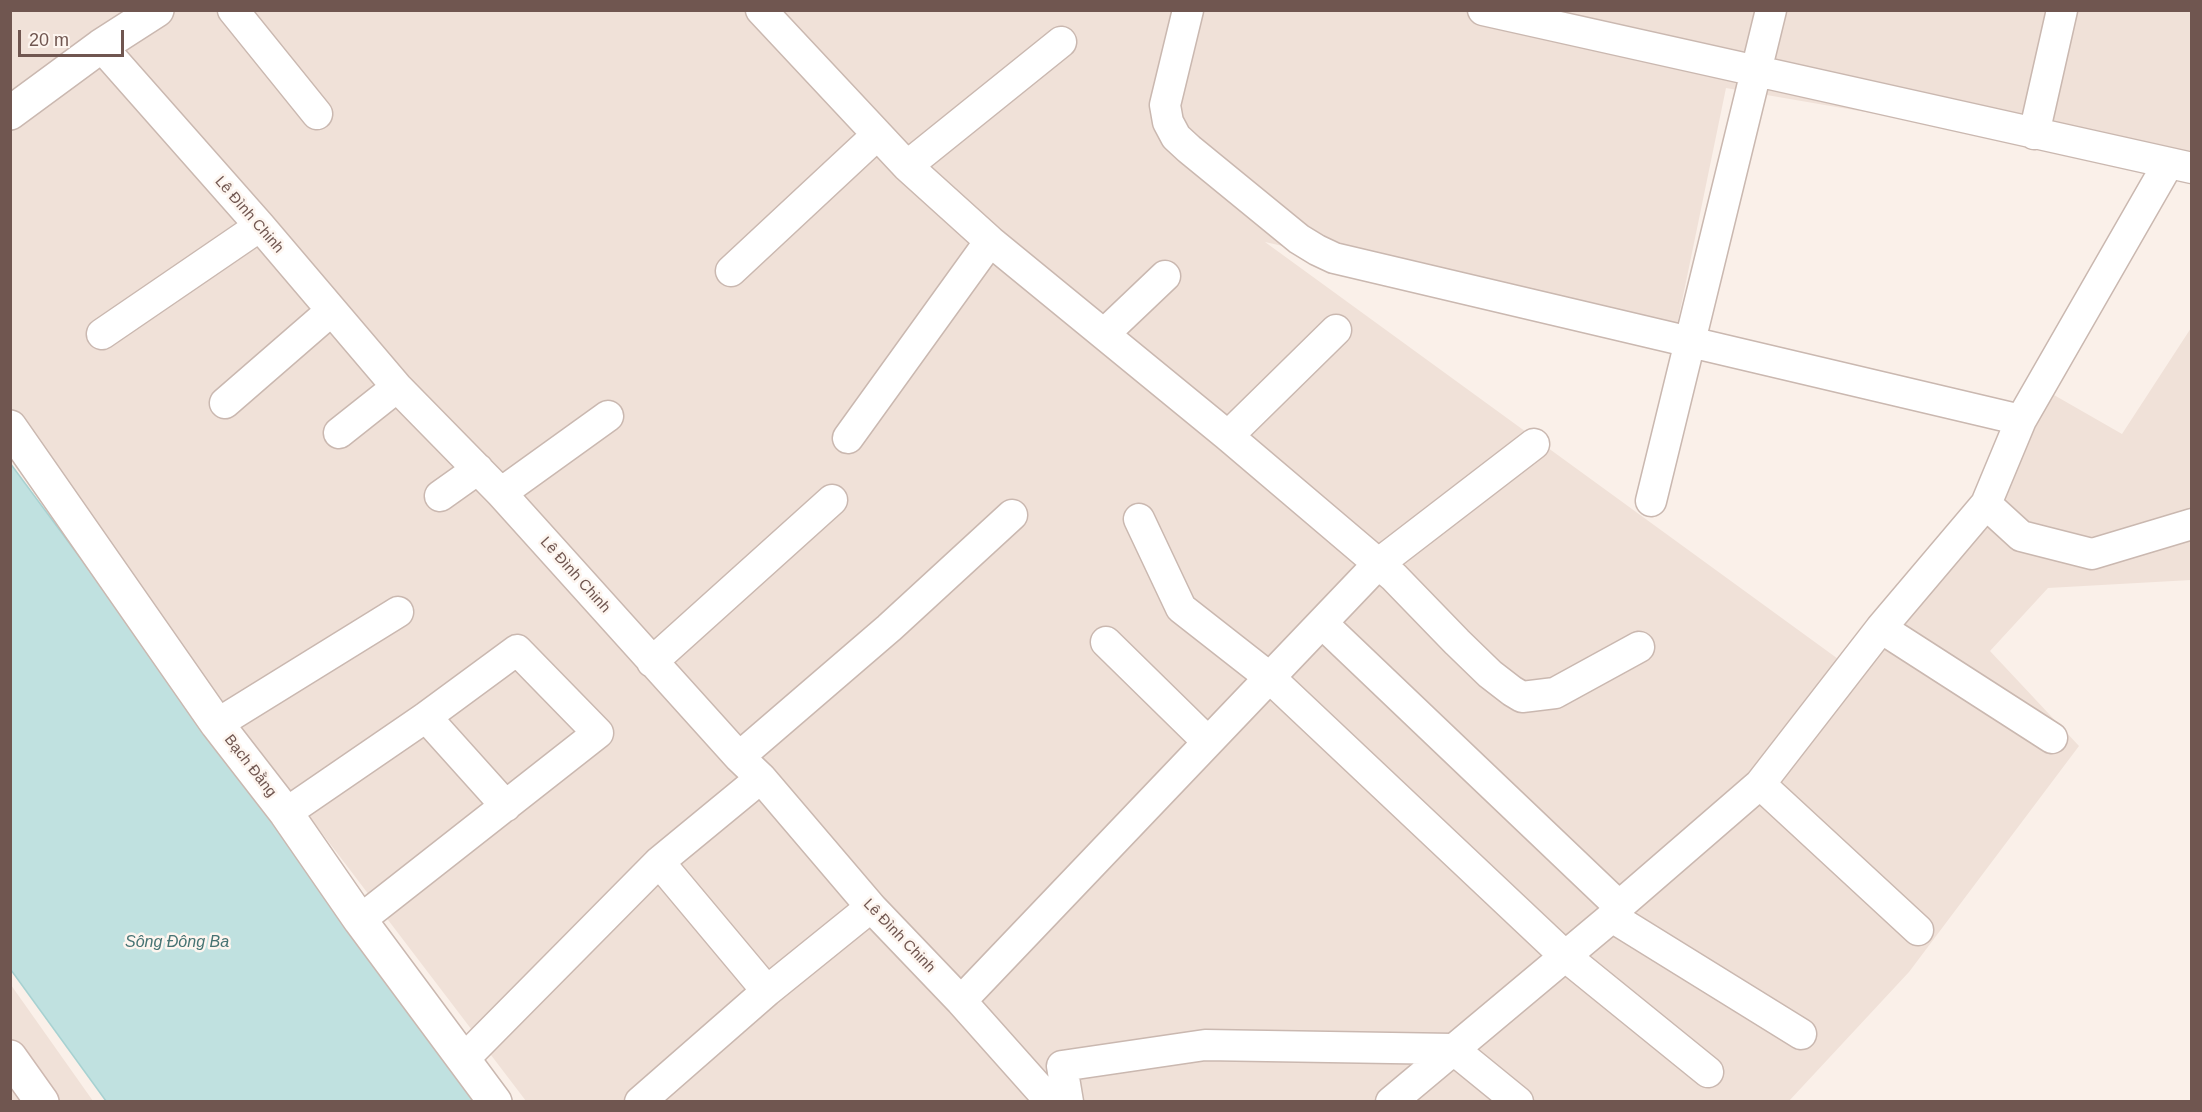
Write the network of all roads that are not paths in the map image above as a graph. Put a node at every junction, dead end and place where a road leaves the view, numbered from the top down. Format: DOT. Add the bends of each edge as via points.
graph roads {
  1 [pos="157,10"];
  2 [pos="233,10"];
  3 [pos="761,10"];
  4 [pos="1188,10"];
  5 [pos="1483,10"];
  6 [pos="1771,10"];
  7 [pos="2062,10"];
  8 [pos="1061,42"];
  9 [pos="101,46"];
  10 [pos="1756,72"];
  11 [pos="10,113"];
  12 [pos="317,114"];
  13 [pos="2034,134"];
  14 [pos="877,135"];
  15 [pos="907,166"];
  16 [pos="2180,166"];
  17 [pos="260,226"];
  18 [pos="990,241"];
  19 [pos="731,271"];
  20 [pos="1165,276"];
  21 [pos="331,311"];
  22 [pos="1336,330"];
  23 [pos="102,334"];
  24 [pos="1104,334"];
  25 [pos="1690,341"];
  26 [pos="397,387"];
  27 [pos="225,403"];
  28 [pos="608,416"];
  29 [pos="2021,420"];
  30 [pos="10,427"];
  31 [pos="339,433"];
  32 [pos="1228,435"];
  33 [pos="848,438"];
  34 [pos="1534,444"];
  35 [pos="478,470"];
  36 [pos="501,494"];
  37 [pos="440,496"];
  38 [pos="831,500"];
  39 [pos="1651,501"];
  40 [pos="1986,504"];
  41 [pos="1012,514"];
  42 [pos="1139,519"];
  43 [pos="2192,524"];
  44 [pos="1378,564"];
  45 [pos="398,612"];
  46 [pos="1322,623"];
  47 [pos="1881,628"];
  48 [pos="1106,642"];
  49 [pos="1639,647"];
  50 [pos="652,662"];
  51 [pos="1269,677"];
  52 [pos="426,717"];
  53 [pos="218,724"];
  54 [pos="2052,738"];
  55 [pos="1208,742"];
  56 [pos="739,757"];
  57 [pos="762,778"];
  58 [pos="1760,784"];
  59 [pos="506,806"];
  60 [pos="286,813"];
  61 [pos="659,862"];
  62 [pos="870,907"];
  63 [pos="1615,912"];
  64 [pos="360,920"];
  65 [pos="1918,930"];
  66 [pos="1565,956"];
  67 [pos="767,991"];
  68 [pos="962,1001"];
  69 [pos="1801,1034"];
  70 [pos="1454,1048"];
  71 [pos="10,1057"];
  72 [pos="463,1060"];
  73 [pos="1708,1072"];
  74 [pos="1048,1099"];
  75 [pos="42,1101"];
  76 [pos="495,1101"];
  77 [pos="640,1101"];
  78 [pos="1391,1101"];
  79 [pos="1518,1101"];
  1 -- 9 [label="street"];
  2 -- 12 [label="street"];
  3 -- 14 [label="street"];
  4 -- 25 [label="street" via="1165,105 1168,122 1189,149 1299,239 1334,258"];
  5 -- 10 [label="street"];
  6 -- 10 [label="street"];
  7 -- 13 [label="street"];
  8 -- 15 [label="street"];
  9 -- 11 [label="street"];
  9 -- 17 [label="street, Lê Đình Chinh"];
  10 -- 13 [label="street"];
  10 -- 25 [label="street"];
  13 -- 16 [label="street"];
  14 -- 15 [label="street"];
  14 -- 19 [label="street"];
  15 -- 18 [label="street"];
  16 -- 29 [label="street"];
  17 -- 21 [label="street, Lê Đình Chinh"];
  17 -- 23 [label="street"];
  18 -- 24 [label="street"];
  18 -- 33 [label="street"];
  20 -- 24 [label="street"];
  21 -- 26 [label="street, Lê Đình Chinh"];
  21 -- 27 [label="street"];
  22 -- 32 [label="street"];
  24 -- 32 [label="street"];
  25 -- 29 [label="street"];
  25 -- 39 [label="street"];
  26 -- 31 [label="street"];
  26 -- 35 [label="street, Lê Đình Chinh"];
  28 -- 36 [label="street"];
  29 -- 40 [label="street"];
  30 -- 53 [label="street, Bạch Đằng"];
  32 -- 44 [label="street"];
  34 -- 44 [label="street"];
  35 -- 36 [label="street, Lê Đình Chinh"];
  35 -- 37 [label="street"];
  36 -- 50 [label="street, Lê Đình Chinh"];
  38 -- 50 [label="street"];
  40 -- 43 [label="street" via="2021,536 2092,554"];
  40 -- 47 [label="street"];
  41 -- 56 [label="street" via="889,628"];
  42 -- 51 [label="street" via="1181,608"];
  44 -- 46 [label="street"];
  44 -- 49 [label="street" via="1490,674 1522,697 1555,693"];
  45 -- 53 [label="street"];
  46 -- 51 [label="street"];
  46 -- 63 [label="street"];
  47 -- 54 [label="street"];
  47 -- 58 [label="street"];
  48 -- 55 [label="street"];
  50 -- 56 [label="street, Lê Đình Chinh"];
  51 -- 55 [label="street"];
  51 -- 66 [label="street"];
  52 -- 59 [label="street"];
  52 -- 59 [label="street" via="517,650 598,733"];
  52 -- 60 [label="street"];
  53 -- 60 [label="street, Bạch Đằng"];
  55 -- 68 [label="street"];
  56 -- 57 [label="street, Lê Đình Chinh"];
  57 -- 61 [label="street"];
  57 -- 62 [label="street, Lê Đình Chinh"];
  58 -- 63 [label="street"];
  58 -- 65 [label="street"];
  59 -- 64 [label="street"];
  60 -- 64 [label="street, Bạch Đằng"];
  61 -- 67 [label="street"];
  61 -- 72 [label="street"];
  62 -- 67 [label="street"];
  62 -- 68 [label="street, Lê Đình Chinh"];
  63 -- 66 [label="street"];
  63 -- 69 [label="street"];
  64 -- 72 [label="street, Bạch Đằng"];
  66 -- 70 [label="street"];
  66 -- 73 [label="street"];
  67 -- 77 [label="street"];
  68 -- 74 [label="street, Lê Đình Chinh"];
  70 -- 74 [label="street" via="1205,1045 1062,1066"];
  70 -- 78 [label="street"];
  70 -- 79 [label="street"];
  71 -- 75 [label="street"];
  72 -- 76 [label="street, Bạch Đằng"];
}
